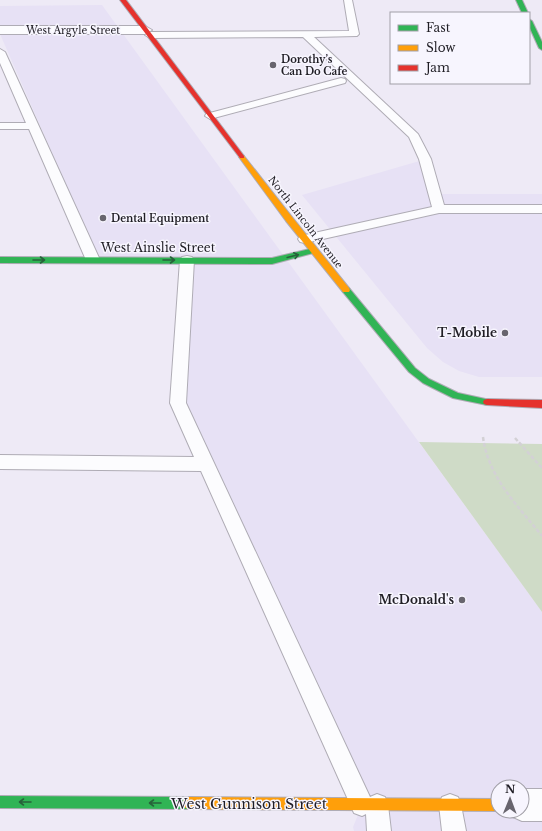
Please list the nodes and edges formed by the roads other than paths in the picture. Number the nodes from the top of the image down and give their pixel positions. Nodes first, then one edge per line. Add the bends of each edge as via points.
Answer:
1 (123, 0) edge
2 (348, 0) edge
3 (519, 0) edge
4 (525, 12) edge
5 (530, 23) edge
6 (0, 30) edge
7 (147, 32) junction
8 (305, 34) junction
9 (542, 48) edge
10 (0, 52) edge
11 (341, 81) dead end
12 (210, 116) junction
13 (0, 126) edge
14 (34, 126) junction
15 (542, 209) edge
16 (439, 210) junction
17 (305, 239) junction
18 (314, 250) junction
19 (0, 260) edge
20 (93, 260) junction
21 (187, 260) junction
22 (542, 404) edge
23 (0, 462) edge
24 (205, 464) junction
25 (0, 802) edge
26 (369, 805) junction
27 (450, 805) junction
28 (490, 805) edge
29 (530, 805) edge
30 (542, 805) edge
31 (379, 831) edge
32 (454, 831) edge

1 - 7 main road, North Lincoln Avenue
2 - 8 lane via 354,34
3 - 4 main road
5 - 9 main road
6 - 7 street, West Argyle Street
7 - 8 lane
7 - 12 main road, North Lincoln Avenue
8 - 16 lane via 414,136 426,158
10 - 14 lane
11 - 12 lane
12 - 17 main road, North Lincoln Avenue
13 - 14 lane
14 - 20 lane
15 - 16 lane
16 - 17 lane
17 - 18 main road, North Lincoln Avenue
21 -> 18 main road, West Ainslie Street via 272,261
18 - 22 main road, North Lincoln Avenue via 418,376 452,395 487,403
19 -> 20 main road, West Ainslie Street
20 -> 21 main road, West Ainslie Street
21 - 24 lane via 178,404
23 - 24 lane
24 - 26 lane
26 -> 25 main road, West Gunnison Street
26 - 27 main road, West Gunnison Street
26 - 31 lane
27 - 28 main road, West Gunnison Street
27 - 32 lane
29 - 30 street

